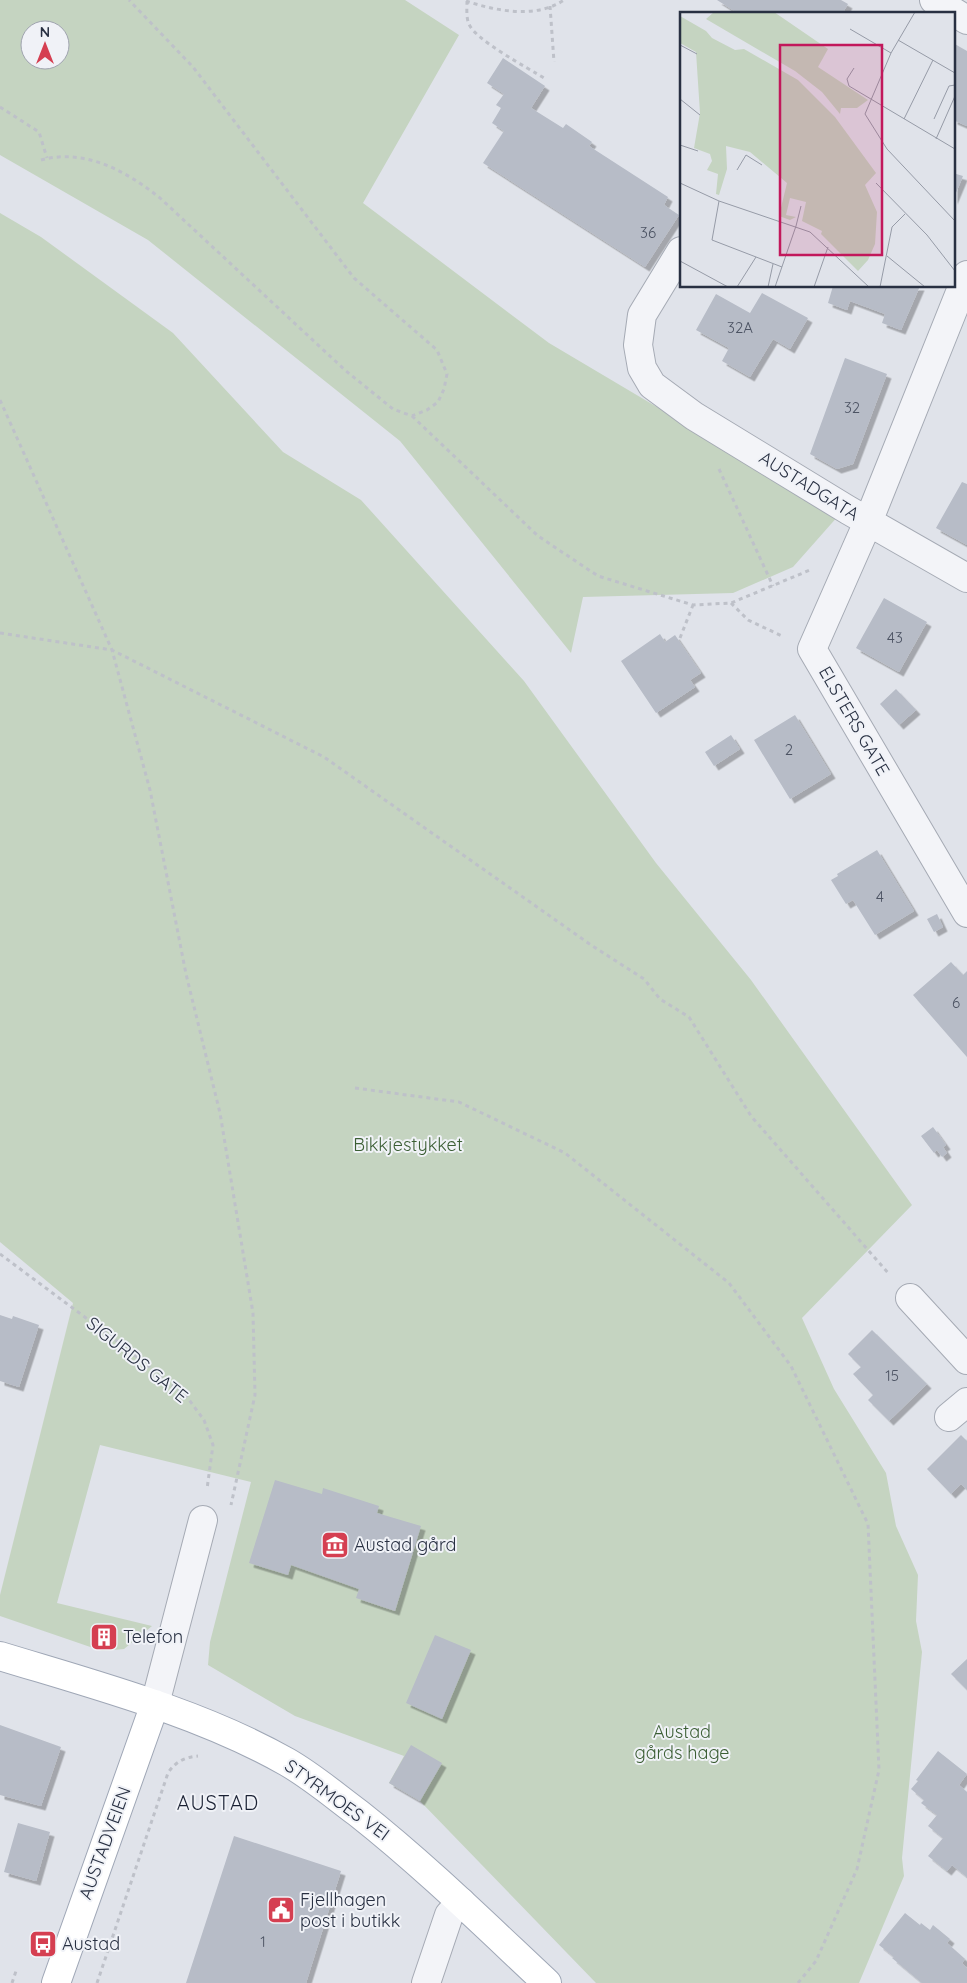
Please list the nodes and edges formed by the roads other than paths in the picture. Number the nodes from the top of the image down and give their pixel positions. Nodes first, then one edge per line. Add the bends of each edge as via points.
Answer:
1 (934, 0) edge
2 (954, 12) edge
3 (954, 12) edge
4 (967, 20) edge
5 (680, 252) edge
6 (967, 274) edge
7 (868, 522) junction
8 (967, 578) edge
9 (967, 913) edge
10 (910, 1298) road end
11 (967, 1360) edge
12 (203, 1520) road end
13 (0, 1656) edge
14 (155, 1704) junction
15 (461, 1902) junction
16 (56, 1983) edge
17 (426, 1983) edge
18 (547, 1983) edge

1 - 3 street
2 - 4 street
5 - 7 street, AUSTADGATA via 642,315 638,345 642,368 652,385 694,416
6 - 7 street, AUSTADGATA
7 - 8 street
7 - 9 street, ELSTERS GATE via 812,649
10 - 11 street
12 - 14 street
13 - 14 main road, STYRMOES VEI
14 - 15 main road, STYRMOES VEI via 287,1762 403,1848
14 - 16 main road, AUSTADVEIEN
15 - 17 street via 449,1915
15 - 18 main road, STYRMOES VEI

